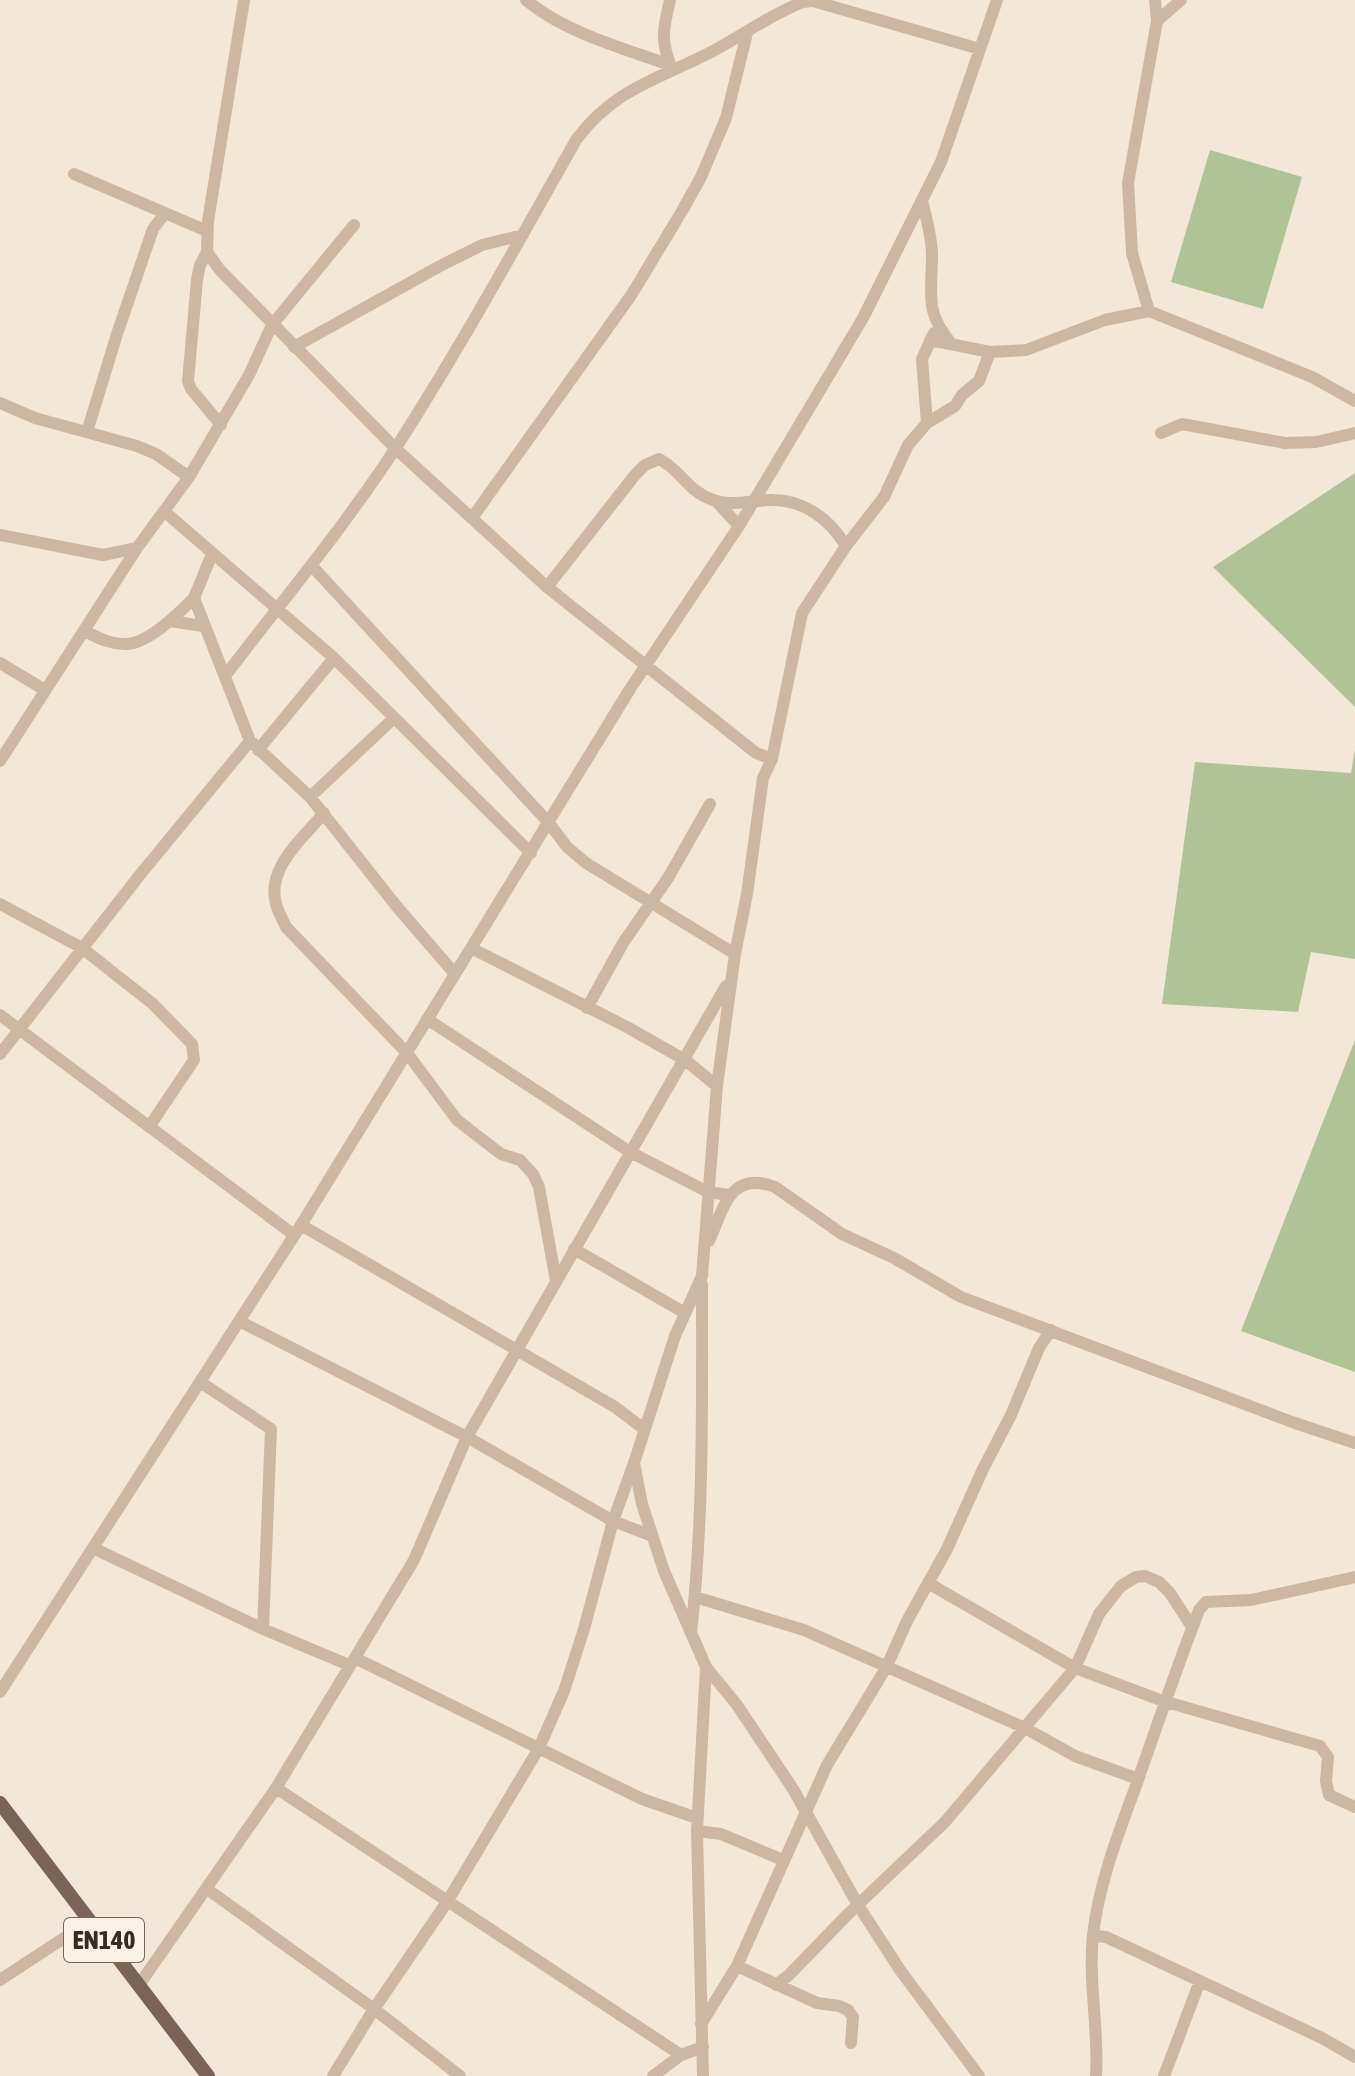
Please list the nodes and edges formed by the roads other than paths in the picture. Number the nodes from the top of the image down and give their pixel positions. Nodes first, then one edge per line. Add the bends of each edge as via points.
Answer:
1 (244, 0) edge
2 (526, 0) edge
3 (670, 0) edge
4 (997, 0) edge
5 (1155, 0) edge
6 (1181, 0) edge
7 (1157, 21) junction
8 (747, 33) junction
9 (980, 49) junction
10 (672, 69) junction
11 (74, 174) dead end
12 (922, 200) junction
13 (165, 213) junction
14 (354, 225) dead end
15 (207, 231) junction
16 (523, 235) junction
17 (207, 252) junction
18 (1149, 311) junction
19 (272, 325) junction
20 (937, 326) junction
21 (930, 340) junction
22 (951, 343) junction
23 (294, 347) junction
24 (990, 352) junction
25 (1355, 401) edge
26 (0, 403) edge
27 (927, 423) junction
28 (221, 425) junction
29 (87, 432) junction
30 (1161, 433) dead end
31 (1355, 433) edge
32 (395, 448) junction
33 (189, 477) junction
34 (717, 502) junction
35 (753, 503) junction
36 (165, 512) junction
37 (472, 518) junction
38 (739, 526) junction
39 (0, 535) edge
40 (846, 546) junction
41 (137, 548) junction
42 (212, 554) junction
43 (311, 565) junction
44 (547, 587) junction
45 (194, 598) junction
46 (277, 608) junction
47 (170, 621) junction
48 (203, 626) junction
49 (84, 631) junction
50 (334, 658) junction
51 (0, 663) edge
52 (645, 667) junction
53 (225, 676) junction
54 (45, 690) junction
55 (394, 718) junction
56 (254, 745) junction
57 (756, 753) junction
58 (772, 759) junction
59 (0, 761) edge
60 (763, 778) junction
61 (310, 797) junction
62 (710, 804) dead end
63 (324, 813) junction
64 (549, 823) junction
65 (531, 853) junction
66 (650, 903) junction
67 (0, 904) edge
68 (82, 948) junction
69 (471, 948) junction
70 (735, 954) junction
71 (455, 974) junction
72 (731, 977) junction
73 (587, 1008) junction
74 (0, 1015) edge
75 (427, 1019) junction
76 (20, 1027) junction
77 (407, 1053) junction
78 (0, 1054) edge
79 (685, 1060) junction
80 (717, 1086) junction
81 (149, 1127) junction
82 (630, 1152) junction
83 (708, 1192) junction
84 (729, 1195) junction
85 (298, 1230) junction
86 (706, 1247) junction
87 (574, 1249) junction
88 (702, 1276) junction
89 (556, 1281) junction
90 (685, 1313) junction
91 (239, 1321) junction
92 (1033, 1323) junction
93 (1051, 1330) junction
94 (1039, 1348) junction
95 (516, 1352) junction
96 (200, 1382) junction
97 (644, 1429) junction
98 (467, 1437) junction
99 (1355, 1443) edge
100 (634, 1463) junction
101 (613, 1521) junction
102 (652, 1536) junction
103 (93, 1548) junction
104 (1355, 1577) edge
105 (928, 1583) junction
106 (695, 1597) junction
107 (1192, 1627) junction
108 (263, 1629) junction
109 (691, 1636) junction
110 (352, 1662) junction
111 (706, 1667) junction
112 (886, 1668) junction
113 (1075, 1668) junction
114 (0, 1692) edge
115 (1163, 1701) junction
116 (1025, 1728) junction
117 (539, 1748) junction
118 (1138, 1779) junction
119 (276, 1788) junction
120 (0, 1803) edge
121 (1355, 1807) edge
122 (806, 1811) junction
123 (697, 1824) junction
124 (783, 1860) junction
125 (207, 1889) junction
126 (447, 1902) junction
127 (858, 1905) junction
128 (90, 1921) junction
129 (1100, 1936) junction
130 (737, 1966) junction
131 (789, 1975) junction
132 (0, 1980) edge
133 (1200, 1981) junction
134 (139, 1985) junction
135 (776, 1985) junction
136 (791, 1992) junction
137 (374, 2009) junction
138 (701, 2024) junction
139 (851, 2043) dead end
140 (703, 2047) junction
141 (681, 2055) junction
142 (1355, 2057) edge
143 (208, 2076) edge
144 (333, 2076) edge
145 (460, 2076) edge
146 (653, 2076) edge
147 (703, 2076) edge
148 (979, 2076) edge
149 (1096, 2076) edge
150 (1164, 2076) edge

1 - 15 street
2 - 10 street via 542,13
3 - 10 street via 663,43
4 - 9 street
5 - 7 street
6 - 7 street
7 - 18 street via 1128,183 1132,253
8 - 9 street via 788,8 813,1
8 - 10 street
8 - 37 street via 726,118 689,200 632,294
9 - 12 street via 941,162
10 - 16 street via 629,90 591,119
11 - 13 street
12 - 20 street
12 - 35 street via 863,318
13 - 15 street
13 - 29 street via 153,229
14 - 19 street
15 - 17 street
16 - 23 street via 482,245
16 - 32 street
17 - 19 street
17 - 28 street via 197,280 187,372 191,389
18 - 24 street via 1105,320 1026,350
18 - 25 street via 1312,377
19 - 23 street
19 - 28 street
20 - 21 street
20 - 22 street
21 - 22 street
21 - 27 street via 922,359
22 - 24 street
23 - 32 street
24 - 27 street via 979,381 955,406
26 - 29 street
27 - 40 street via 908,445 884,497
28 - 33 street
29 - 33 street via 156,454
30 - 31 street via 1182,424 1285,443
32 - 37 street
32 - 43 street
33 - 36 street
34 - 35 street
34 - 38 street
34 - 44 street via 696,493 670,464 652,460
35 - 38 street
35 - 40 street via 774,500 806,507 830,523
36 - 41 street
36 - 42 street
37 - 44 street
38 - 52 street
39 - 41 street via 103,555
40 - 58 street via 802,613
41 - 49 street
42 - 45 street
42 - 46 street
43 - 46 street
43 - 64 street
44 - 52 street
45 - 47 street
45 - 48 street
46 - 50 street
46 - 53 street
47 - 48 street
47 - 49 street via 128,644
48 - 53 street
49 - 54 street
50 - 55 street
50 - 56 street
51 - 54 street
52 - 57 street
52 - 64 street
53 - 56 street
54 - 59 street
55 - 61 street
55 - 65 street
56 - 61 street
56 - 68 street
57 - 58 street
57 - 60 street
58 - 60 street
60 - 70 street
61 - 63 street
62 - 66 street
63 - 71 street
63 - 77 street via 282,863 274,883 276,904 286,927
64 - 65 street
64 - 66 street via 586,863
65 - 69 street
66 - 70 street
66 - 73 street
67 - 68 street
68 - 76 street
68 - 81 street via 153,1004 194,1049 194,1060
69 - 71 street
69 - 73 street
70 - 72 street
71 - 75 street
72 - 79 street
72 - 80 street
73 - 79 street
74 - 76 street
75 - 77 street
75 - 82 street
76 - 78 street
76 - 81 street
77 - 85 street
77 - 89 street via 457,1120 533,1174
79 - 80 street
79 - 82 street
80 - 83 street
81 - 85 street
82 - 83 street
82 - 87 street
83 - 84 street
83 - 86 street
84 - 86 street
84 - 92 street via 752,1182 775,1187 856,1242 961,1297
85 - 91 street
85 - 95 street
86 - 88 street
87 - 89 street
87 - 90 street
88 - 90 street
88 - 106 street
89 - 95 street
90 - 97 street
91 - 96 street
91 - 98 street
92 - 93 street
92 - 94 street
93 - 94 street
93 - 99 street
94 - 105 street
95 - 97 street
95 - 98 street
96 - 103 street
96 - 108 street via 271,1429
97 - 100 street
98 - 101 street
98 - 110 street via 414,1560
100 - 101 street
100 - 102 street
101 - 102 street
101 - 117 street via 564,1691
102 - 109 street
103 - 108 street
103 - 114 street
104 - 107 street via 1251,1600 1206,1602
105 - 112 street
105 - 113 street
106 - 109 street
106 - 112 street via 804,1630
107 - 113 street via 1159,1582 1136,1577 1121,1586 1099,1614
107 - 115 street
108 - 110 street
109 - 111 street
110 - 117 street
110 - 119 street
111 - 122 street
111 - 123 street
112 - 116 street
112 - 122 street via 827,1765
113 - 115 street
113 - 116 street
115 - 118 street
115 - 121 street via 1320,1746 1328,1757 1329,1795
116 - 118 street via 1075,1756
116 - 127 street via 945,1822
117 - 123 street
117 - 126 street
118 - 129 street via 1110,1856 1097,1915
119 - 125 street
119 - 126 street
120 - 128 main road, EN140
122 - 124 street
122 - 127 street
123 - 124 street
123 - 138 street
124 - 130 street
125 - 134 street
125 - 137 street
126 - 137 street
126 - 141 street
127 - 131 street
127 - 148 street
128 - 132 street
128 - 134 main road, EN140
129 - 133 street
129 - 149 street
130 - 135 street
130 - 138 street
131 - 135 street
131 - 136 street
133 - 142 street
133 - 150 street
134 - 143 main road, EN140
135 - 136 street
136 - 139 street via 848,2010 853,2017
137 - 144 street
137 - 145 street
138 - 140 street
140 - 141 street
140 - 147 street
141 - 146 street

